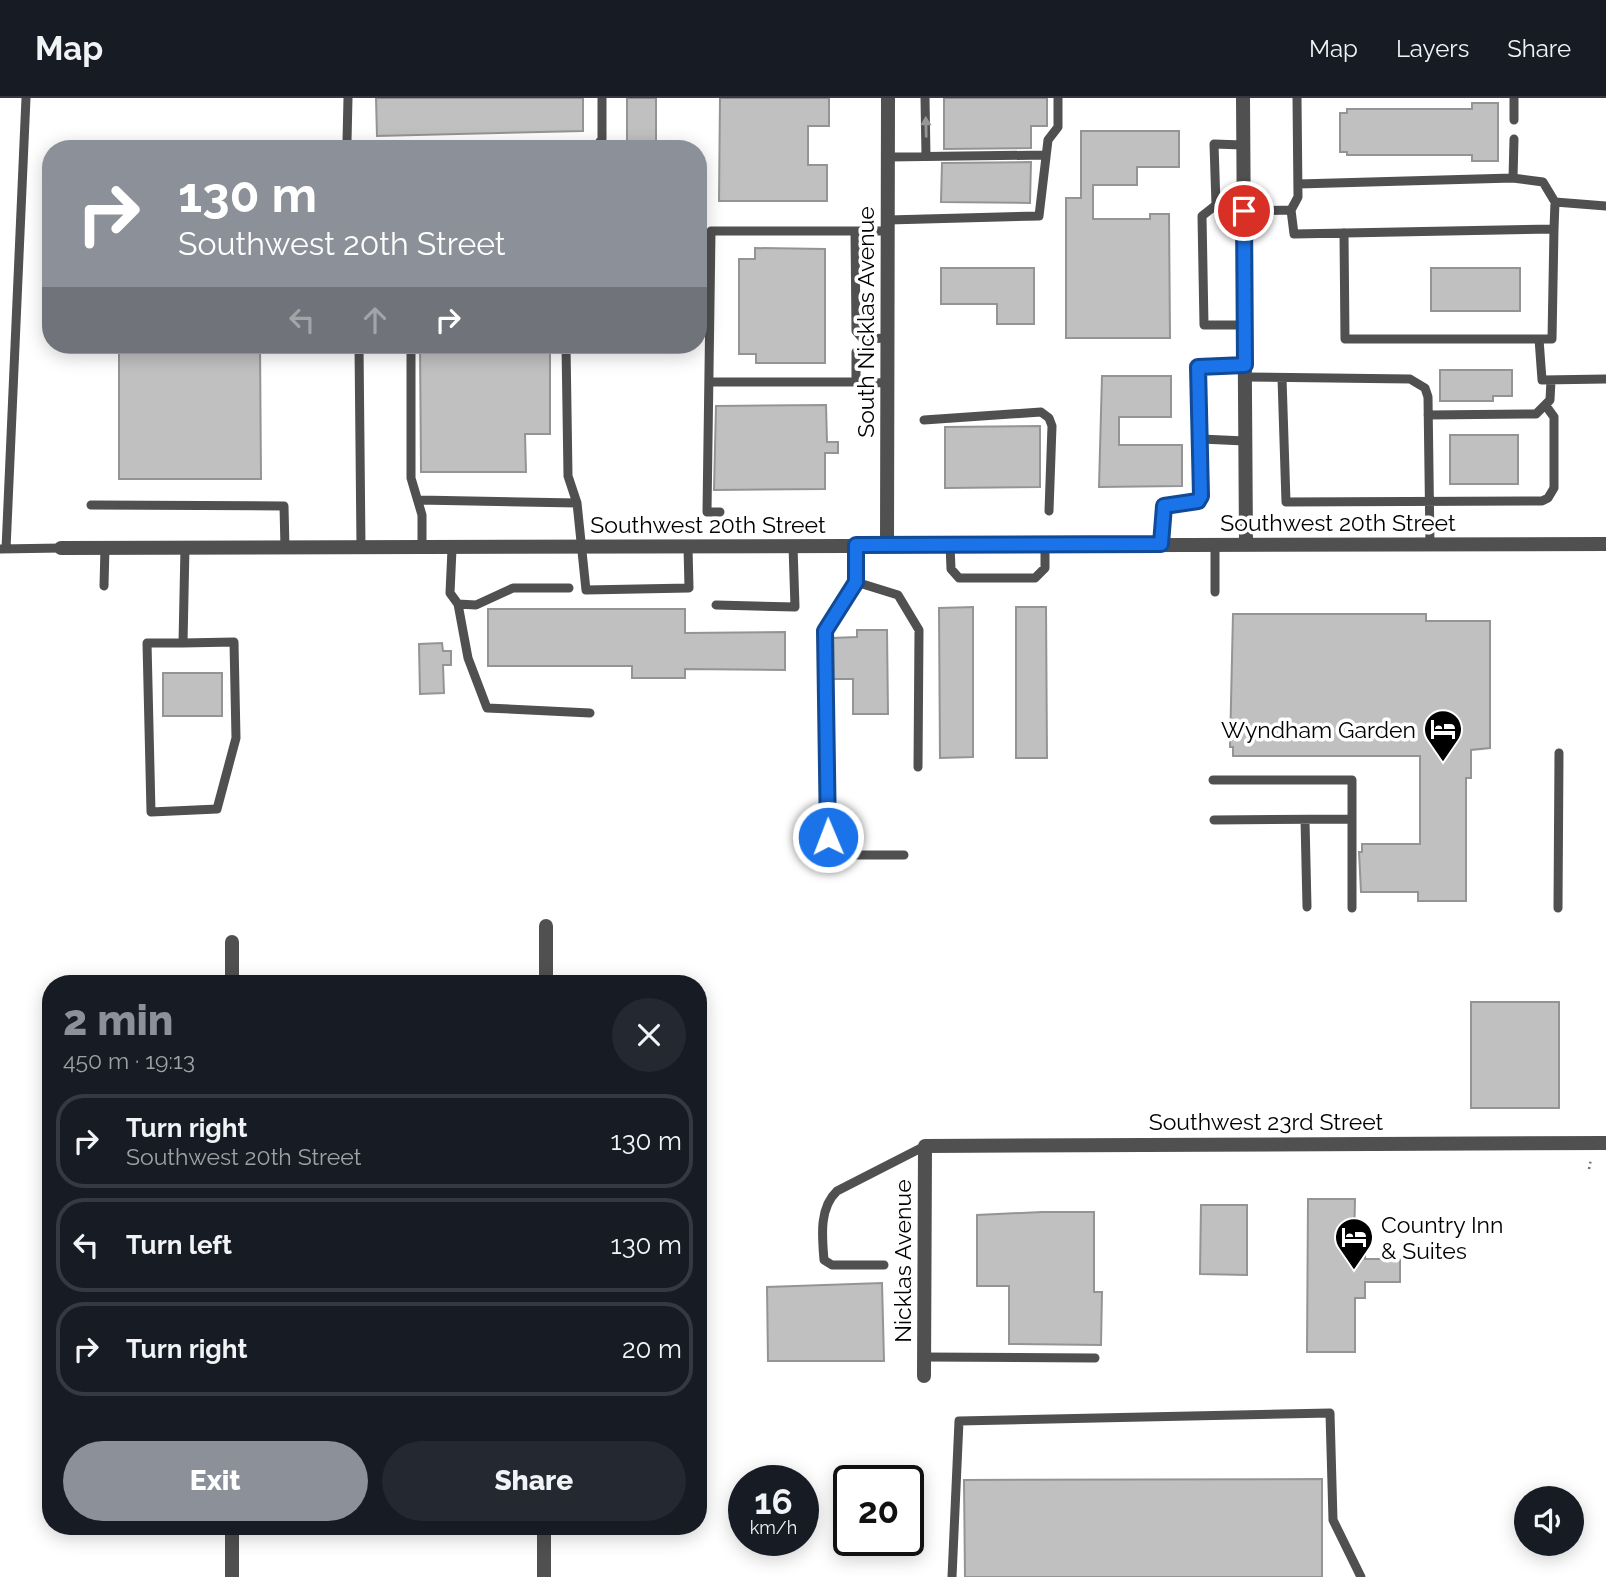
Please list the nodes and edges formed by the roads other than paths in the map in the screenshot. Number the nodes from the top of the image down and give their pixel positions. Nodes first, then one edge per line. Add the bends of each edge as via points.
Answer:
1 (26, 98) edge
2 (348, 98) edge
3 (602, 98) edge
4 (888, 98) edge
5 (925, 98) edge
6 (1058, 98) edge
7 (1243, 98) edge
8 (1297, 98) edge
9 (1514, 98) edge
10 (1514, 120) dead end
11 (1514, 139) dead end
12 (347, 140) edge
13 (601, 140) edge
14 (1243, 145) junction
15 (1046, 155) junction
16 (926, 156) junction
17 (888, 157) junction
18 (1513, 178) junction
19 (1298, 184) junction
20 (1555, 202) junction
21 (1216, 205) junction
22 (1606, 206) edge
23 (1244, 208) junction
24 (1291, 210) junction
25 (887, 226) junction
26 (1554, 229) junction
27 (855, 231) junction
28 (1344, 233) junction
29 (1245, 325) junction
30 (887, 338) junction
31 (1539, 339) junction
32 (856, 352) dead end
33 (359, 354) edge
34 (411, 354) edge
35 (566, 354) edge
36 (1245, 371) junction
37 (1282, 378) junction
38 (1551, 380) junction
39 (1606, 380) edge
40 (709, 382) junction
41 (856, 382) junction
42 (887, 383) junction
43 (1546, 406) junction
44 (1428, 415) junction
45 (924, 420) dead end
46 (1201, 439) junction
47 (1245, 440) junction
48 (419, 500) junction
49 (1429, 501) junction
50 (578, 503) junction
51 (91, 505) dead end
52 (1049, 511) dead end
53 (720, 512) dead end
54 (1215, 543) junction
55 (1246, 543) junction
56 (1045, 544) junction
57 (1161, 544) junction
58 (1606, 544) edge
59 (856, 545) junction
60 (887, 545) junction
61 (950, 545) junction
62 (793, 546) junction
63 (1430, 546) junction
64 (105, 547) junction
65 (185, 547) junction
66 (583, 547) junction
67 (688, 547) junction
68 (61, 548) joint
69 (285, 548) junction
70 (361, 548) junction
71 (422, 548) junction
72 (3, 549) edge
73 (452, 549) junction
74 (856, 582) junction
75 (104, 586) dead end
76 (569, 588) dead end
77 (1215, 592) dead end
78 (458, 604) junction
79 (716, 605) dead end
80 (183, 643) junction
81 (590, 713) dead end
82 (1559, 753) dead end
83 (918, 767) dead end
84 (1213, 780) dead end
85 (1352, 819) junction
86 (1214, 820) dead end
87 (1305, 820) junction
88 (904, 855) dead end
89 (1307, 907) dead end
90 (1352, 908) dead end
91 (1558, 908) dead end
92 (546, 926) dead end
93 (232, 942) dead end
94 (232, 975) edge
95 (546, 975) edge
96 (1606, 1143) edge
97 (925, 1146) junction
98 (884, 1265) dead end
99 (924, 1357) junction
100 (1094, 1358) dead end
101 (924, 1376) dead end
102 (232, 1535) edge
103 (544, 1535) edge
104 (232, 1577) edge
105 (544, 1577) edge
106 (952, 1577) edge
107 (1360, 1577) edge

1 - 72 lane
2 - 12 lane
3 - 13 lane
4 - 17 street, South Nicklas Avenue
16 -> 5 lane
6 - 15 lane via 1058,127 1048,140
7 - 14 street
8 - 19 lane
9 - 10 lane
11 - 18 lane
14 - 21 lane via 1214,145
14 - 23 street
15 - 16 lane
15 - 25 lane via 1039,216
16 - 17 lane
17 - 25 street, South Nicklas Avenue
18 - 19 lane
18 - 20 lane via 1543,183
19 - 24 lane
20 - 22 lane
20 - 26 lane
21 - 23 lane
21 - 29 lane via 1202,216 1204,325
23 - 24 lane
23 - 29 street
24 - 28 lane via 1294,234
25 - 27 lane
25 - 30 street, South Nicklas Avenue
26 - 28 lane
26 - 31 lane via 1552,339
27 - 30 lane via 856,331 863,339
27 - 40 lane via 711,231
28 - 31 lane via 1345,339
29 - 36 street
30 - 42 street, South Nicklas Avenue
31 - 38 lane via 1542,380
32 - 41 lane
33 - 70 lane
34 - 48 lane via 411,478
35 - 50 lane via 568,477
36 - 37 lane
36 - 46 lane via 1198,367
36 - 47 street
37 - 44 lane via 1410,379 1425,388
37 - 49 lane via 1286,502
38 - 39 lane
38 - 43 lane
40 - 41 lane
40 - 53 lane via 707,512
41 - 42 lane
42 - 60 street, South Nicklas Avenue
43 - 44 lane via 1536,414 1522,416
43 - 49 lane via 1555,424 1554,488 1548,498
44 - 49 lane
45 - 52 lane via 1041,412 1052,426
46 - 47 lane
46 - 57 lane via 1201,496 1198,501 1164,506
47 - 55 street
48 - 50 lane
48 - 71 lane
49 - 63 lane
50 - 66 lane
51 - 69 lane via 284,506
54 - 55 street, Southwest 20th Street
54 - 57 street, Southwest 20th Street
54 - 77 lane
55 - 63 street, Southwest 20th Street
56 - 57 street, Southwest 20th Street
56 - 61 street, Southwest 20th Street
56 - 61 lane via 1045,568 1035,578 959,578 951,569
58 - 63 street, Southwest 20th Street
59 - 60 street, Southwest 20th Street
59 - 62 street, Southwest 20th Street
59 - 74 lane
60 - 61 street, Southwest 20th Street
62 - 67 street, Southwest 20th Street
62 - 79 lane via 795,607
64 - 65 street, Southwest 20th Street
64 - 68 street, Southwest 20th Street
64 - 75 lane
65 - 69 street, Southwest 20th Street
65 - 80 lane
66 - 67 street, Southwest 20th Street
66 - 67 lane via 586,590 690,588
66 - 73 street, Southwest 20th Street
68 - 72 lane
69 - 70 street, Southwest 20th Street
70 - 71 street, Southwest 20th Street
71 - 73 street, Southwest 20th Street
73 - 78 lane via 450,593
74 - 83 lane via 898,595 919,630
74 - 88 lane via 825,631 828,837 842,855
76 - 78 lane via 513,588 476,605
78 - 81 lane via 468,658 487,708
80 - 80 lane via 147,643 151,812 217,809 236,738 234,642
82 - 91 lane
84 - 85 lane via 1352,780
85 - 87 lane
85 - 90 lane
86 - 87 lane
87 - 89 lane
92 - 95 street
93 - 94 street
96 - 97 street, Southwest 23rd Street
97 - 98 lane via 837,1191 824,1212 824,1260 832,1265
97 - 99 street, Nicklas Avenue
99 - 100 lane
99 - 101 street, Nicklas Avenue
102 - 104 street
103 - 105 street
106 - 107 lane via 959,1421 1330,1413 1333,1520

